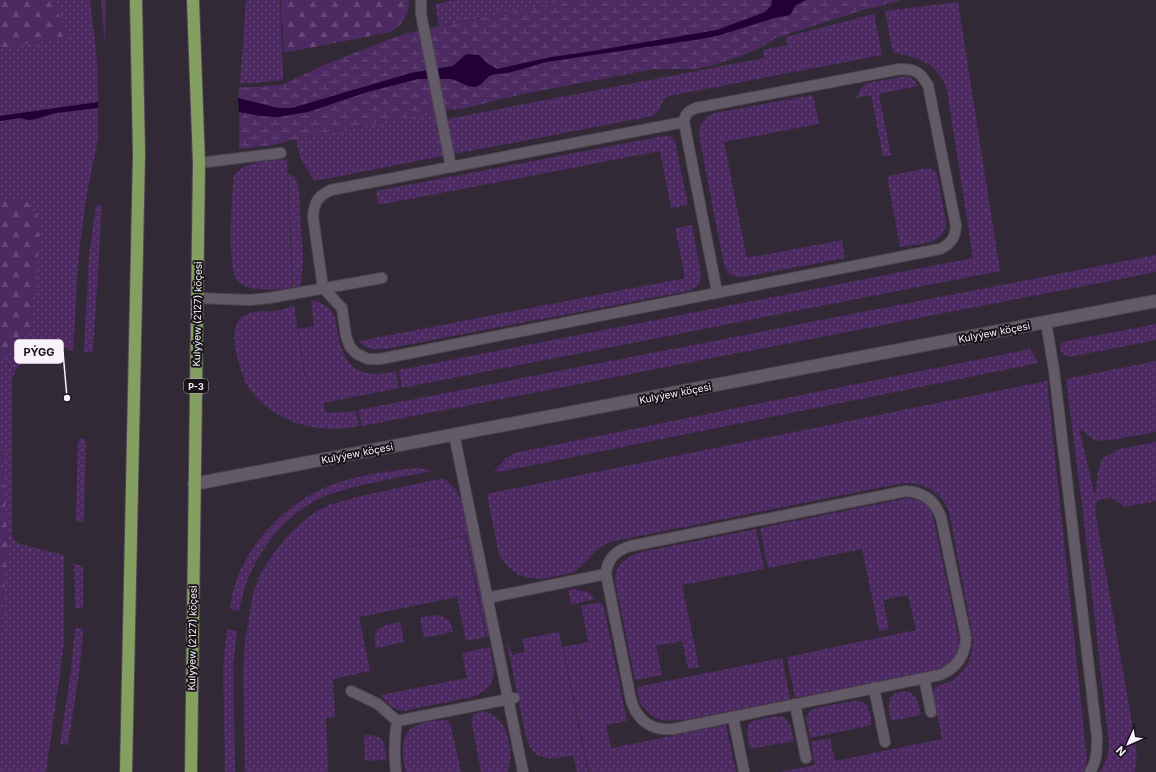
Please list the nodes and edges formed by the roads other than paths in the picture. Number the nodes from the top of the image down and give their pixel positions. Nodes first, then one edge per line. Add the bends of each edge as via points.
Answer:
1 (136, 0) edge
2 (193, 0) edge
3 (421, 0) edge
4 (684, 122) junction
5 (281, 154) dead end
6 (199, 163) junction
7 (451, 167) junction
8 (382, 278) dead end
9 (324, 288) junction
10 (717, 292) junction
11 (197, 298) junction
12 (1156, 301) edge
13 (1046, 322) junction
14 (454, 434) junction
15 (194, 484) junction
16 (606, 574) junction
17 (487, 598) junction
18 (924, 678) junction
19 (874, 688) junction
20 (351, 691) dead end
21 (511, 698) junction
22 (795, 704) junction
23 (931, 712) dead end
24 (733, 717) junction
25 (397, 721) junction
26 (885, 742) dead end
27 (806, 758) dead end
28 (744, 771) dead end
29 (126, 772) edge
30 (191, 772) edge
31 (396, 772) edge
32 (523, 772) edge
33 (1090, 772) edge

1 - 29 highway via 139,154
2 - 6 highway, Kulyýew (2127) köçesi / P-3
3 - 7 lane via 421,14
4 - 7 lane
4 - 10 lane
4 - 10 lane via 688,112 696,108 909,69 917,72 928,85 939,137 956,226 956,235 947,246
5 - 6 lane
6 - 11 highway, Kulyýew (2127) köçesi / P-3
7 - 9 lane via 324,193 314,207 313,217
8 - 9 lane
9 - 10 lane via 342,308 350,347 368,359 380,359
9 - 11 lane via 250,300
11 - 15 highway, Kulyýew (2127) köçesi / P-3
12 - 13 street, Kulyýew köçesi
13 - 14 street, Kulyýew köçesi
13 - 33 lane via 1054,370 1096,737 1097,751
14 - 15 street, Kulyýew köçesi
14 - 17 lane
15 - 30 highway, Kulyýew (2127) köçesi / P-3
16 - 17 lane
16 - 18 lane via 610,559 617,552 631,546 906,491 916,492 932,502 941,517 966,638 962,657 955,666 940,675
16 - 24 lane via 631,700 641,719 652,727 665,730
17 - 21 lane
18 - 19 lane
18 - 23 lane
19 - 22 lane
19 - 26 lane
20 - 25 lane via 378,704
21 - 25 lane
21 - 32 lane
22 - 24 lane
22 - 27 lane
24 - 28 lane
25 - 31 lane via 394,737

